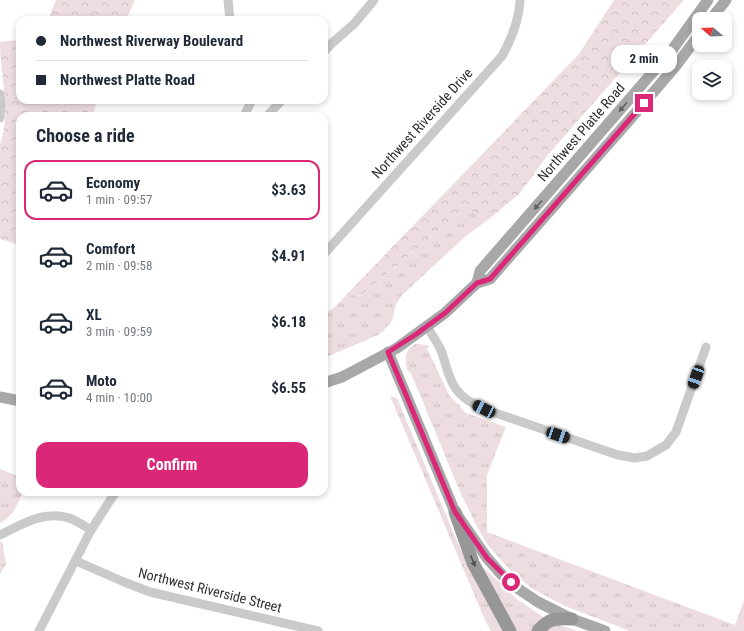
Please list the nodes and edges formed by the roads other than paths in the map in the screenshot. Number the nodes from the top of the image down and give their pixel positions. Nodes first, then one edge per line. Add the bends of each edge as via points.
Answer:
1 (228, 0) edge
2 (374, 0) edge
3 (520, 0) edge
4 (708, 0) edge
5 (726, 0) edge
6 (717, 12) edge
7 (230, 16) edge
8 (692, 44) edge
9 (328, 46) edge
10 (0, 94) edge
11 (278, 104) edge
12 (271, 112) edge
13 (0, 118) edge
14 (328, 250) edge
15 (477, 283) junction
16 (427, 327) junction
17 (706, 346) dead end
18 (388, 352) junction
19 (328, 382) edge
20 (0, 397) edge
21 (16, 400) edge
22 (113, 496) edge
23 (455, 512) junction
24 (91, 530) junction
25 (0, 535) edge
26 (76, 561) junction
27 (572, 619) junction
28 (314, 630) edge
29 (39, 631) edge
30 (510, 631) edge
31 (538, 631) edge
32 (605, 631) edge

1 - 7 street
2 - 9 street via 354,24
3 - 14 street, Northwest Riverside Drive via 516,26 502,56
4 -> 15 main road, Northwest Platte Road via 672,50 480,271
5 - 6 main road
8 - 15 main road, Northwest Platte Road via 672,71 513,254 490,279
10 - 13 street
11 - 12 street
15 - 16 main road, Northwest Platte Road
16 - 17 street via 440,349 456,388 474,404 610,453 635,458 657,451 673,436
16 - 18 main road, Northwest Platte Road
18 - 19 main road, Northwest Platte Road via 342,377
18 - 23 main road
20 - 21 main road
22 - 24 street
23 - 27 main road via 502,575 538,602
23 -> 30 highway via 473,563
24 - 25 street via 60,516 43,516
24 - 26 street
26 - 28 street, Northwest Riverside Street via 150,592
26 - 29 street
27 - 31 highway via 552,619
27 - 32 main road

